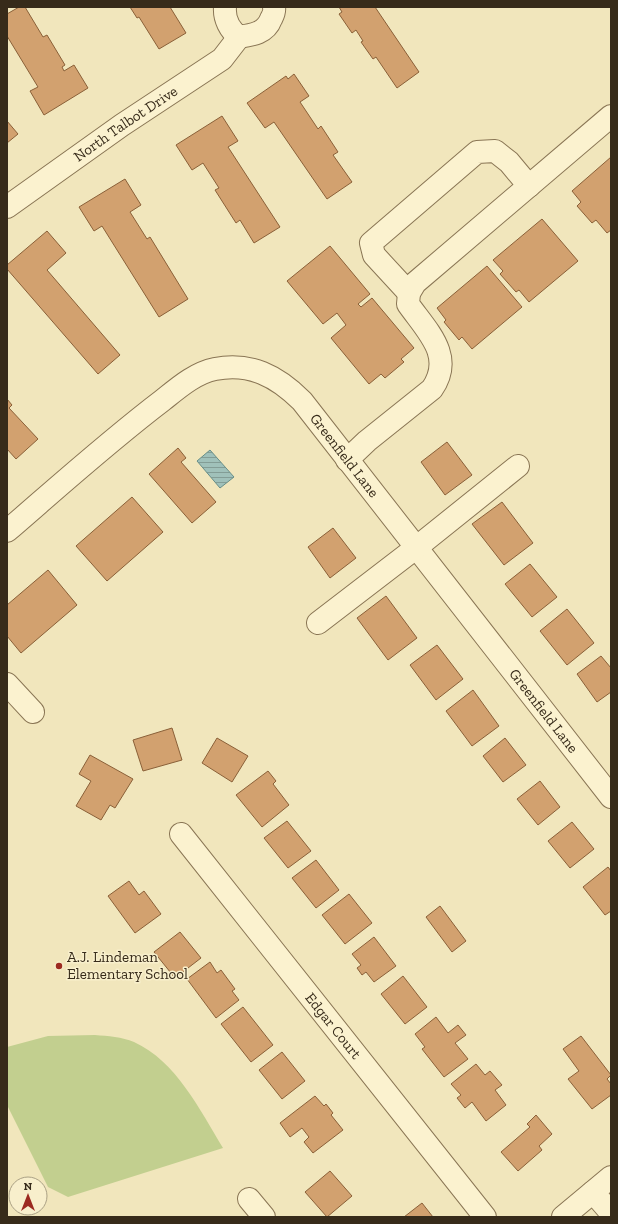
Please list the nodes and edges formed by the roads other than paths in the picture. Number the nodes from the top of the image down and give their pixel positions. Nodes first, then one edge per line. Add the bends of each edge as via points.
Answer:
1 (225, 7) edge
2 (274, 7) edge
3 (239, 37) junction
4 (611, 116) edge
5 (529, 186) junction
6 (7, 208) edge
7 (409, 293) junction
8 (347, 460) junction
9 (518, 466) dead end
10 (7, 532) edge
11 (417, 547) junction
12 (318, 623) dead end
13 (7, 684) edge
14 (33, 712) dead end
15 (611, 797) edge
16 (181, 834) dead end
17 (611, 1177) edge
18 (593, 1192) junction
19 (249, 1199) dead end
20 (611, 1214) edge
21 (264, 1217) edge
22 (485, 1217) edge
23 (563, 1217) edge

1 - 3 street via 229,26
2 - 3 street via 270,24 262,32
3 - 6 street, North Talbot Drive via 222,59 122,125
4 - 5 street
5 - 7 street via 415,283
5 - 7 street via 509,162 494,151 478,152 372,244 374,255
7 - 8 street via 408,304 440,354 440,378 432,389
8 - 10 street, Greenfield Lane via 302,401 287,386 257,370 213,369 192,377 140,418
8 - 11 street, Greenfield Lane
9 - 11 street
11 - 12 street
11 - 15 street, Greenfield Lane
13 - 14 street
16 - 22 street, Edgar Court
17 - 18 street
18 - 20 street
18 - 23 street
19 - 21 street

